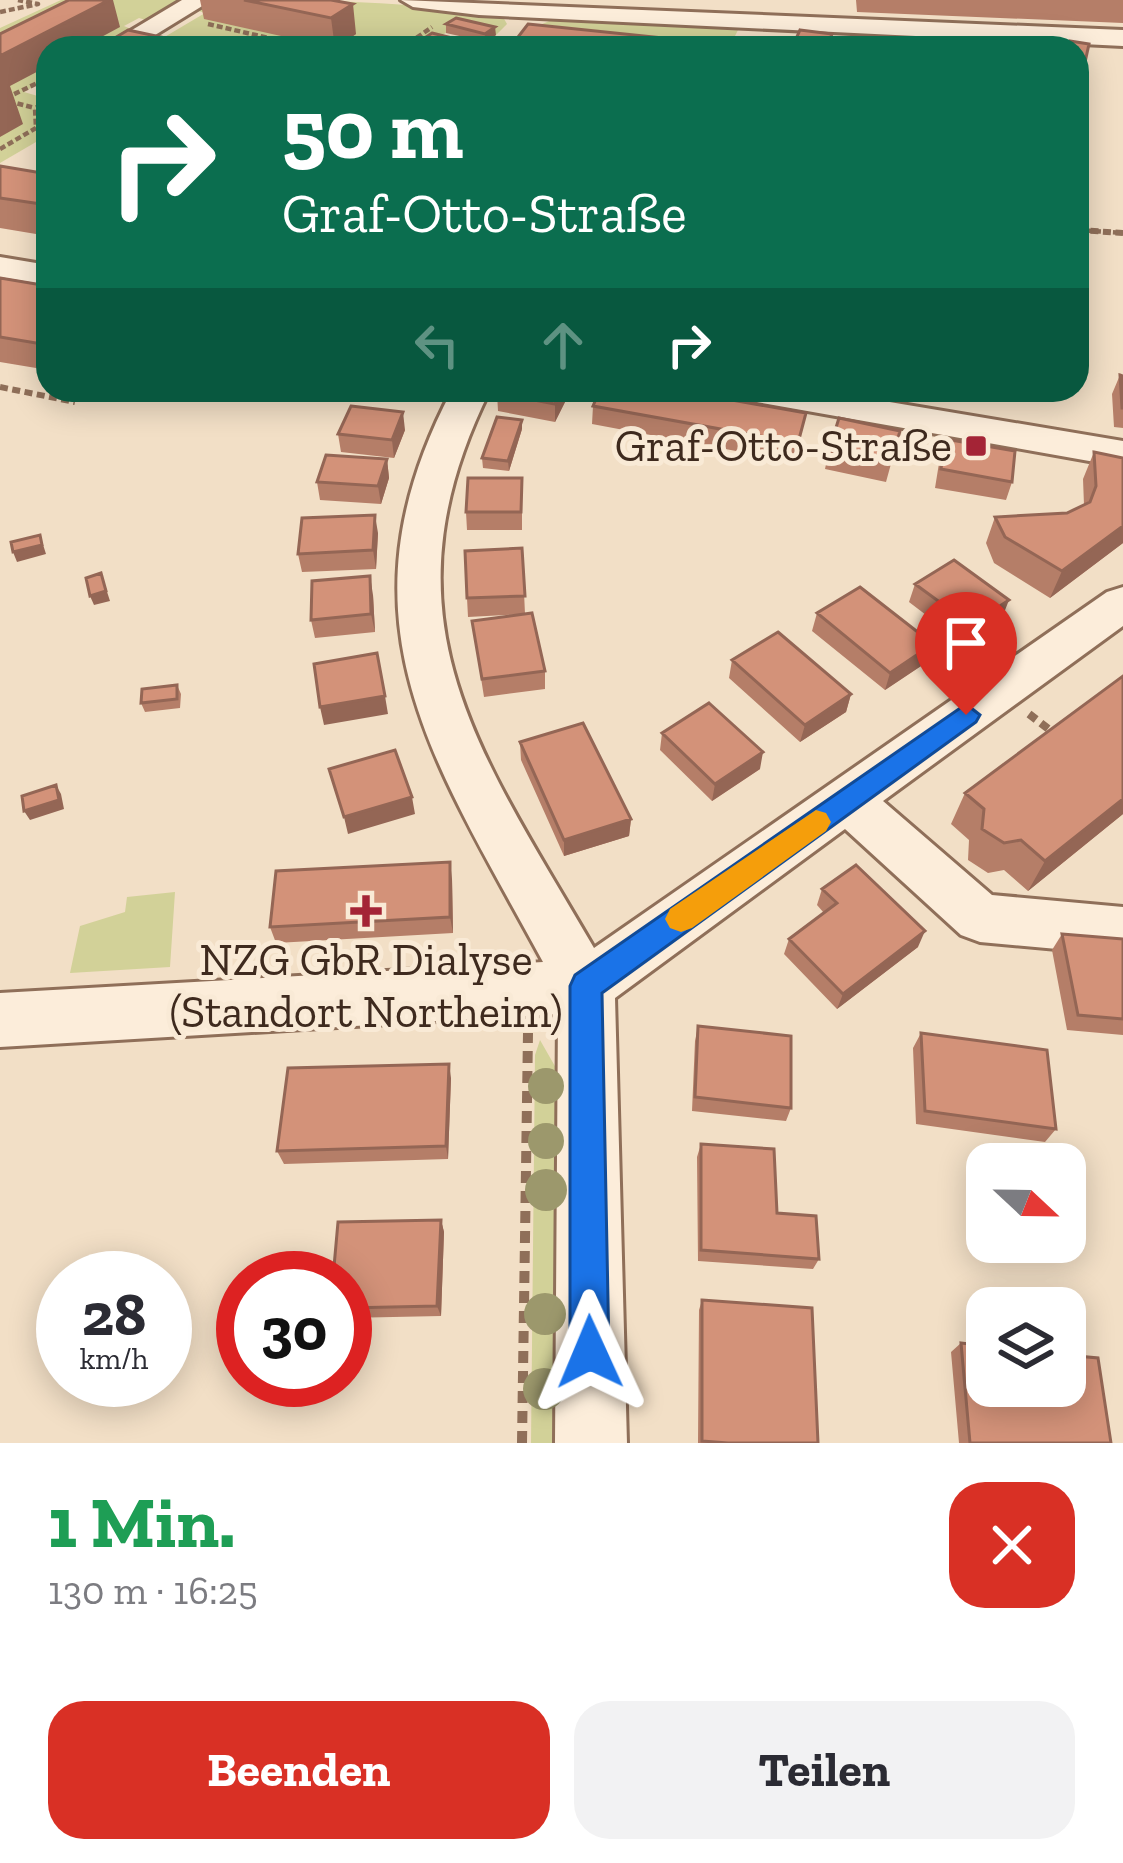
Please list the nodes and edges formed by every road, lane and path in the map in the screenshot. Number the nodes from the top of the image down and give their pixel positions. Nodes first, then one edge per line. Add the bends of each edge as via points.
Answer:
1 (17, 0) edge
2 (200, 0) edge
3 (413, 0) edge
4 (767, 10) edge
5 (541, 11) junction
6 (0, 12) edge
7 (172, 15) junction
8 (508, 34) dead end
9 (136, 36) edge
10 (269, 36) edge
11 (852, 36) edge
12 (1089, 38) edge
13 (1123, 38) edge
14 (25, 78) edge
15 (36, 81) joint
16 (1, 99) edge
17 (34, 108) joint
18 (0, 138) edge
19 (12, 142) junction
20 (0, 149) edge
21 (1089, 231) edge
22 (1123, 233) edge
23 (0, 267) edge
24 (36, 273) edge
25 (0, 387) edge
26 (36, 394) edge
27 (465, 402) edge
28 (821, 402) edge
29 (1123, 454) edge
30 (1123, 603) edge
31 (847, 800) junction
32 (1123, 931) edge
33 (557, 988) junction
34 (0, 1020) edge
35 (522, 1443) edge
36 (591, 1443) edge

1 - 6 path
1 - 6 path via 38,4
2 - 7 street
3 - 5 street
4 - 5 street
4 - 11 street
5 - 8 street
7 - 9 street
7 - 10 path
12 - 13 street
14 - 15 path
15 - 16 path
16 - 17 path
17 - 19 path via 36,128
18 - 19 path
19 - 20 path
21 - 22 path
23 - 24 street
25 - 26 path
27 - 33 street via 423,512 421,629 461,764
28 - 29 street
30 - 31 street
31 - 32 street via 980,918
31 - 33 street
33 - 34 street
33 - 35 path
33 - 36 street

